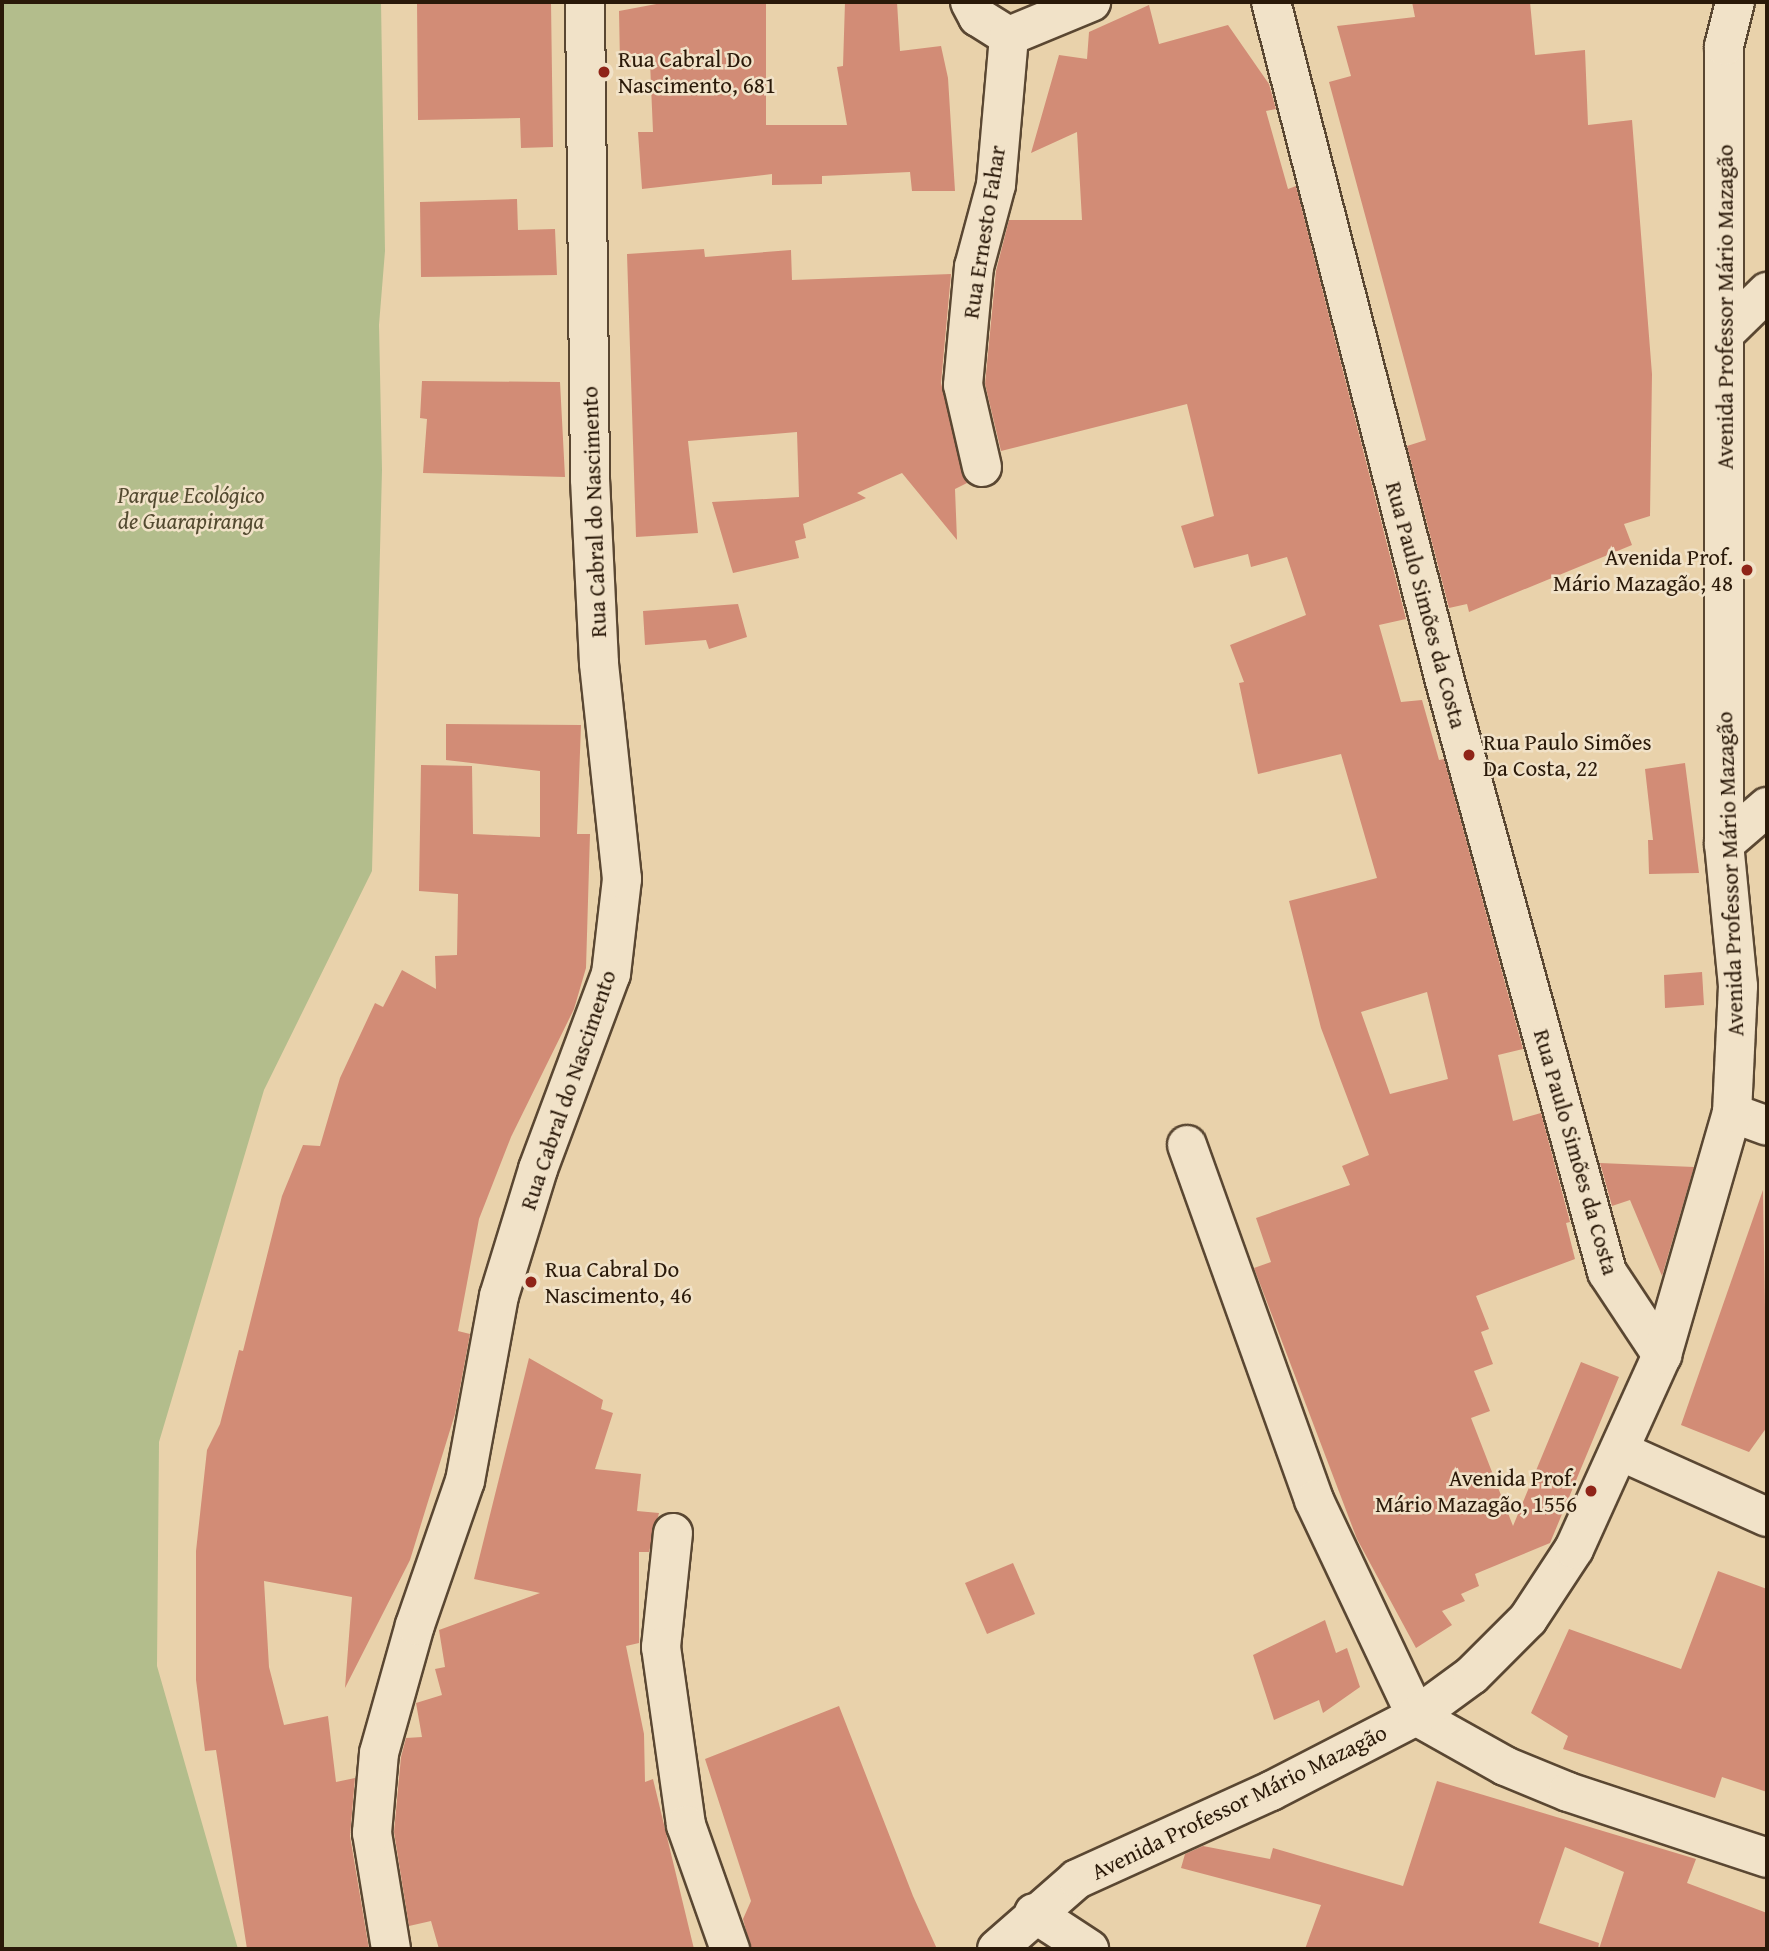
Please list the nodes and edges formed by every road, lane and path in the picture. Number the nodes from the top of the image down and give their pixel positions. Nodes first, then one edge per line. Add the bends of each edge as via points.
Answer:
1 (585, 2) edge
2 (970, 2) edge
3 (1091, 2) edge
4 (1271, 2) edge
5 (1735, 2) edge
6 (1009, 36) junction
7 (1767, 292) edge
8 (1725, 333) junction
9 (982, 467) dead end
10 (1767, 807) edge
11 (1724, 844) junction
12 (1732, 1113) junction
13 (1767, 1126) edge
14 (1187, 1145) dead end
15 (1662, 1355) junction
16 (1620, 1451) junction
17 (1767, 1517) edge
18 (673, 1533) dead end
19 (1416, 1716) junction
20 (1767, 1858) edge
21 (1034, 1913) junction
22 (391, 1949) edge
23 (730, 1949) edge
24 (997, 1949) edge
25 (1089, 1949) edge

1 - 22 street, Rua Cabral do Nascimento via 590,479 599,663 622,879 611,974 538,1169 499,1296 465,1480 415,1625 379,1753 372,1833
2 - 6 street via 978,17
3 - 6 street
4 - 15 street, Rua Paulo Simões da Costa via 1446,685 1607,1272
5 - 8 street, Avenida Professor Mário Mazagão via 1724,47
6 - 9 street, Rua Ernesto Fahar via 996,185 974,267 963,386
7 - 8 street
8 - 11 street, Avenida Professor Mário Mazagão
10 - 11 street
11 - 12 street, Avenida Professor Mário Mazagão via 1738,986
12 - 13 street
12 - 15 street, Avenida Professor Mário Mazagão
14 - 19 street via 1314,1500
15 - 16 street, Avenida Professor Mário Mazagão
16 - 17 street
16 - 19 street, Avenida Professor Mário Mazagão via 1574,1549 1528,1619 1472,1675
18 - 23 street via 661,1647 686,1825
19 - 20 street via 1505,1766 1568,1792
19 - 21 street, Avenida Professor Mário Mazagão via 1271,1791 1077,1879
21 - 24 street, Avenida Professor Mário Mazagão
21 - 25 street

